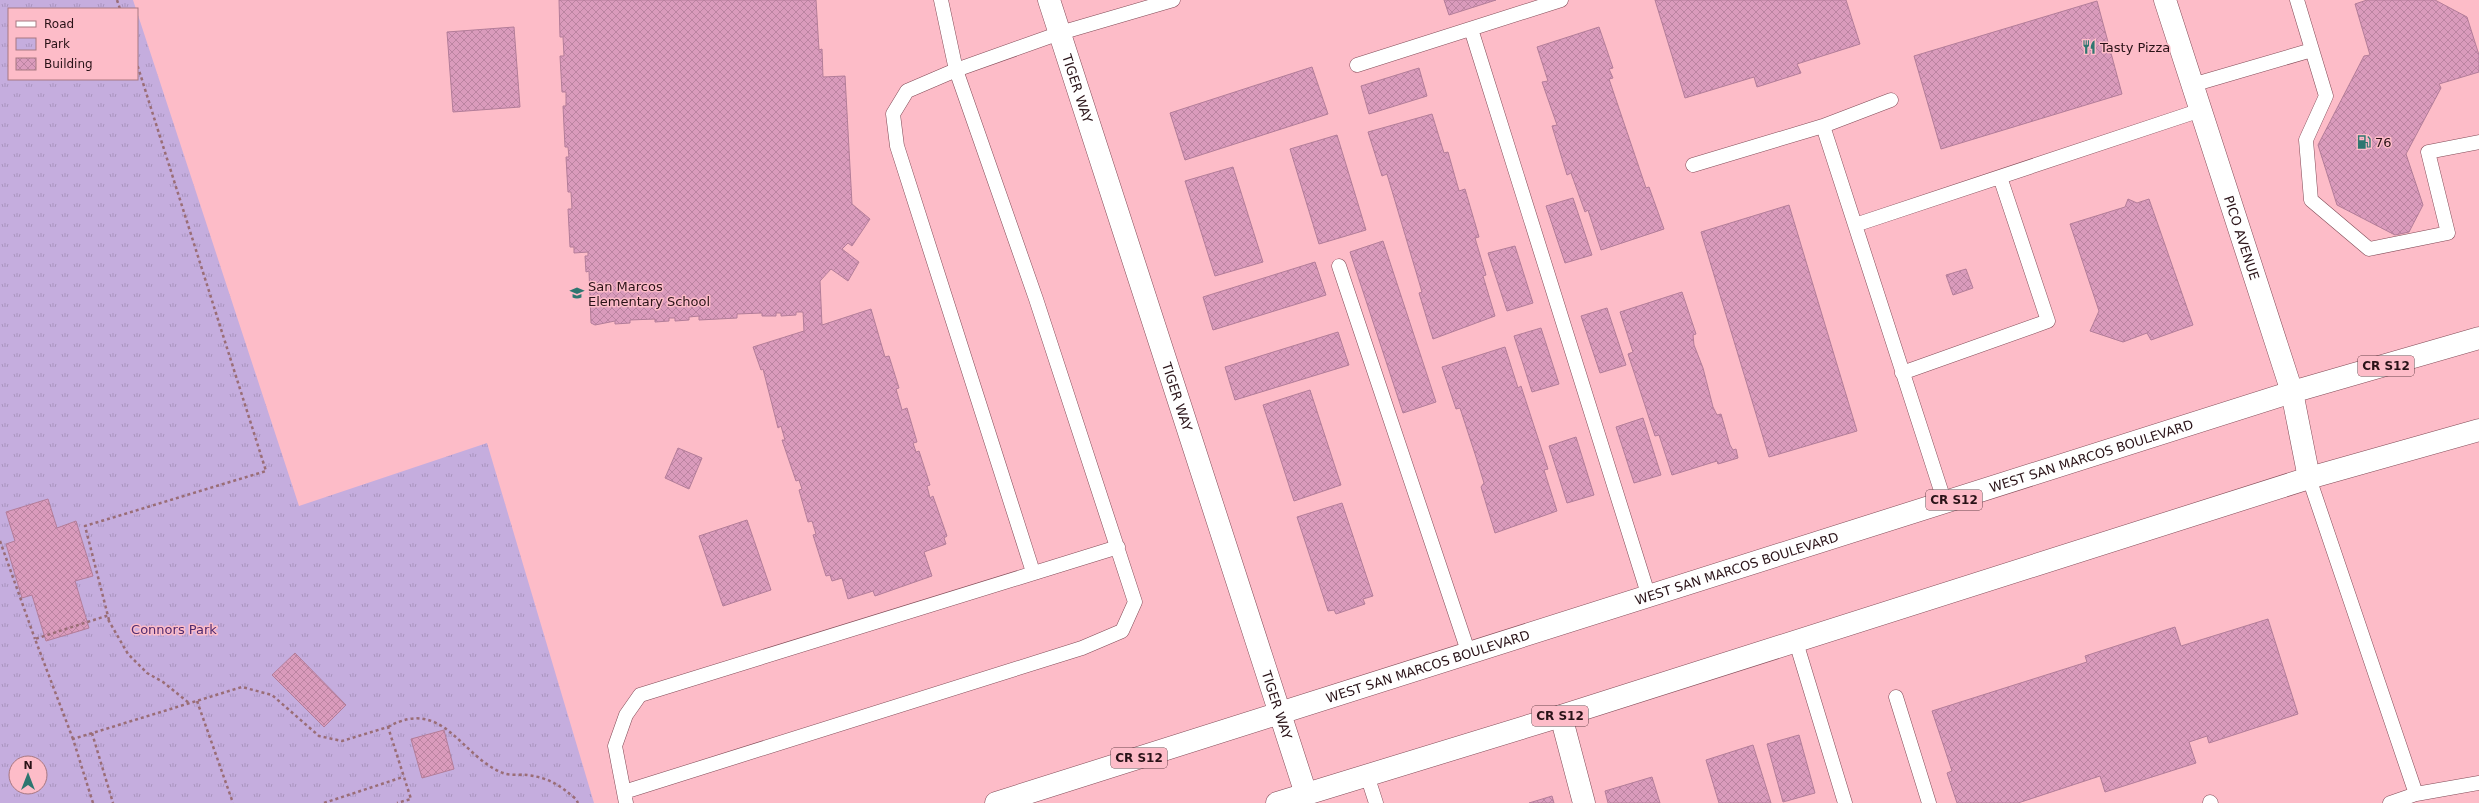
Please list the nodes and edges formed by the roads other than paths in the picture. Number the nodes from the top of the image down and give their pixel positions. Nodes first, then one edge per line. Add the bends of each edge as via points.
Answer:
1 (941, 0) edge
2 (1049, 0) edge
3 (1173, 0) edge
4 (1561, 0) edge
5 (2165, 0) edge
6 (2298, 0) edge
7 (1471, 29) junction
8 (1060, 33) junction
9 (2312, 50) junction
10 (1357, 65) dead end
11 (956, 70) junction
12 (2192, 85) junction
13 (1891, 100) dead end
14 (2201, 110) junction
15 (1823, 126) junction
16 (2479, 142) edge
17 (1693, 164) dead end
18 (2000, 177) junction
19 (1855, 225) junction
20 (1339, 266) dead end
21 (2479, 338) edge
22 (1902, 372) junction
23 (2292, 392) junction
24 (2479, 430) edge
25 (2309, 478) junction
26 (1945, 503) junction
27 (1118, 547) junction
28 (1033, 572) junction
29 (1649, 597) junction
30 (1796, 642) junction
31 (1469, 654) junction
32 (1896, 697) dead end
33 (1281, 714) junction
34 (1561, 716) junction
35 (1367, 775) junction
36 (2479, 783) edge
37 (1306, 794) junction
38 (2416, 794) junction
39 (625, 797) edge
40 (996, 803) edge
41 (1277, 803) edge
42 (1376, 803) edge
43 (1584, 803) edge
44 (1845, 803) edge
45 (1929, 803) edge
46 (2390, 803) edge

1 - 11 lane
2 - 8 main road, TIGER WAY
3 - 8 lane
4 - 7 lane
5 - 12 main road, PICO AVENUE
6 - 9 lane
7 - 10 lane
7 - 29 lane
8 - 11 lane
8 - 33 main road, TIGER WAY
9 - 12 lane
9 - 16 lane via 2326,96 2306,140 2312,200 2369,249 2448,233 2428,152
11 - 27 lane via 1036,299
11 - 28 lane via 906,91 893,114 896,140
12 - 14 main road, PICO AVENUE
13 - 15 lane
14 - 18 lane
14 - 23 main road, PICO AVENUE
15 - 17 lane
15 - 19 lane
18 - 19 lane
18 - 22 lane via 2048,320
19 - 22 lane
20 - 31 lane
21 - 23 main road, WEST SAN MARCOS BOULEVARD / CR S12
22 - 26 lane
23 - 25 main road, PICO AVENUE
23 - 26 main road, WEST SAN MARCOS BOULEVARD / CR S12
24 - 25 main road, CR S12
25 - 30 main road, CR S12
25 - 38 lane via 2385,695
26 - 29 main road, WEST SAN MARCOS BOULEVARD / CR S12
27 - 28 lane
27 - 39 lane via 1135,602 1122,631 1082,648
28 - 39 lane via 961,598 640,695 626,715 615,746
29 - 31 main road, WEST SAN MARCOS BOULEVARD / CR S12
30 - 34 main road, CR S12
30 - 44 lane
31 - 33 main road, WEST SAN MARCOS BOULEVARD / CR S12
32 - 45 lane
33 - 37 main road, TIGER WAY
33 - 40 main road, WEST SAN MARCOS BOULEVARD / CR S12
34 - 35 main road, CR S12
34 - 43 main road
35 - 37 main road, CR S12
35 - 42 lane
36 - 38 lane
37 - 41 main road, CR S12
38 - 46 lane

